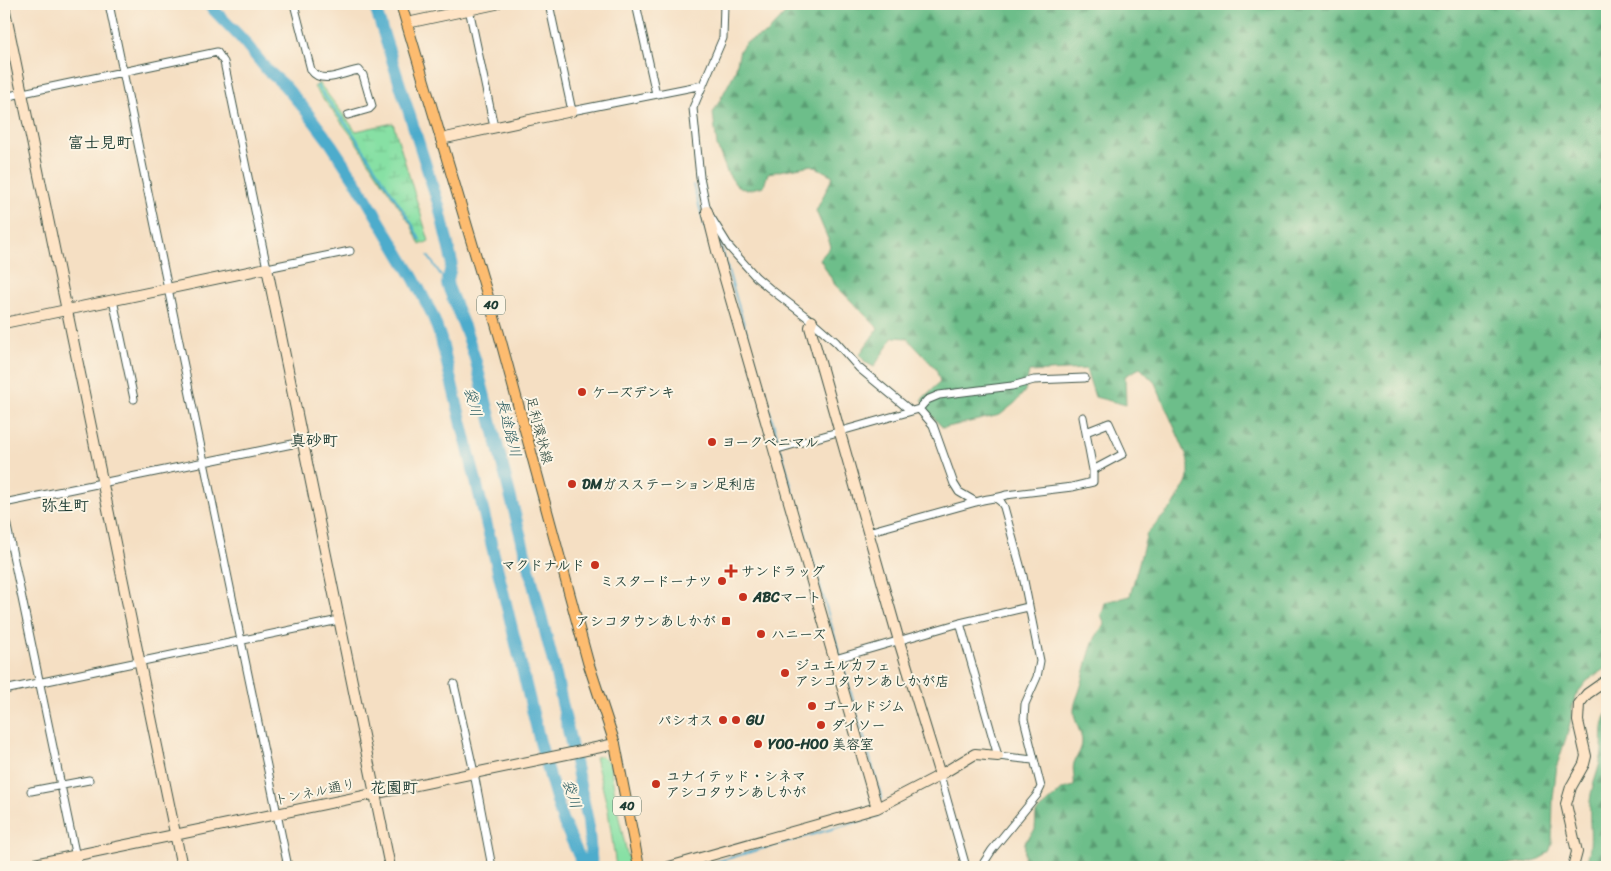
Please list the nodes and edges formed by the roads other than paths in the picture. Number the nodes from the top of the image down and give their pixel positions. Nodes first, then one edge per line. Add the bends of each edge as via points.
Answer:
1 (110, 4) edge
2 (294, 4) edge
3 (401, 4) edge
4 (496, 4) edge
5 (549, 4) edge
6 (636, 4) edge
7 (724, 4) edge
8 (4, 6) edge
9 (468, 7) edge
10 (407, 23) junction
11 (123, 72) junction
12 (703, 85) junction
13 (22, 93) junction
14 (656, 94) junction
15 (4, 97) edge
16 (572, 111) junction
17 (348, 115) dead end
18 (494, 127) junction
19 (441, 140) junction
20 (707, 210) junction
21 (350, 251) dead end
22 (267, 268) junction
23 (168, 288) junction
24 (114, 300) junction
25 (66, 310) junction
26 (812, 321) junction
27 (4, 322) edge
28 (1085, 378) dead end
29 (134, 399) dead end
30 (919, 409) junction
31 (911, 411) junction
32 (1083, 417) dead end
33 (839, 431) junction
34 (1086, 432) junction
35 (302, 442) junction
36 (774, 450) junction
37 (204, 462) junction
38 (1093, 470) junction
39 (102, 484) junction
40 (997, 499) junction
41 (976, 502) junction
42 (4, 503) edge
43 (4, 512) edge
44 (868, 532) junction
45 (1028, 607) junction
46 (339, 620) junction
47 (960, 623) junction
48 (899, 640) junction
49 (242, 641) junction
50 (835, 659) junction
51 (139, 661) junction
52 (1607, 680) edge
53 (39, 682) junction
54 (454, 684) dead end
55 (4, 690) edge
56 (615, 744) junction
57 (998, 756) junction
58 (1033, 760) junction
59 (474, 774) junction
60 (940, 775) junction
61 (89, 780) dead end
62 (61, 785) junction
63 (31, 791) dead end
64 (375, 794) junction
65 (877, 808) junction
66 (278, 814) junction
67 (175, 835) junction
68 (76, 856) junction
69 (20, 867) edge
70 (78, 867) edge
71 (182, 867) edge
72 (288, 867) edge
73 (390, 867) edge
74 (492, 867) edge
75 (639, 867) edge
76 (669, 867) edge
77 (966, 867) edge
78 (981, 867) edge
79 (1573, 867) edge

1 - 11 street
2 - 17 street via 315,76 328,78 359,70 363,75 372,106 369,110
3 - 10 main road, 足利環状線 / 40
4 - 9 street
5 - 16 street
6 - 14 street
7 - 12 street via 723,38
8 - 13 street
9 - 10 street
9 - 18 street
10 - 19 main road, 足利環状線 / 40
11 - 13 street
11 - 22 street via 217,52 224,62
11 - 23 street
12 - 14 street
12 - 20 street via 693,108
13 - 15 street
13 - 25 street
14 - 16 street
16 - 18 street
18 - 19 street
19 - 56 main road, 足利環状線 / 40 via 499,334 588,662
20 - 26 street via 730,248 756,277
20 - 36 street
21 - 22 street
22 - 23 street
22 - 35 street
23 - 24 street
23 - 37 street
24 - 25 street
24 - 29 street
25 - 27 street
25 - 39 street
26 - 31 street via 859,368
26 - 33 street via 810,326
28 - 30 street via 1034,380 1012,386 939,394
30 - 31 street
30 - 41 street via 933,425 954,484 959,492
31 - 33 street
32 - 34 street
33 - 36 street
33 - 44 street
34 - 38 street
34 - 38 street via 1109,424 1123,454
35 - 37 street
35 - 46 street
36 - 50 street
37 - 39 street
37 - 49 street
38 - 40 street via 1090,483
39 - 42 street
39 - 51 street
40 - 41 street
40 - 45 street via 1004,508
41 - 44 street
43 - 53 street
44 - 48 street
45 - 47 street
45 - 58 street via 1040,664 1024,712 1024,726
46 - 49 street
46 - 64 street
47 - 48 street
47 - 57 street
48 - 50 street
48 - 60 street
49 - 51 street
49 - 66 street
50 - 65 street
51 - 53 street
51 - 67 street
52 - 79 street via 1579,704 1578,721 1586,756 1566,804 1577,852
53 - 55 street
53 - 62 street
54 - 59 street
56 - 59 street, トンネル通り
56 - 75 main road, 足利環状線 / 40
57 - 58 street
57 - 60 street via 975,754
58 - 78 street via 1041,787 1038,794
59 - 64 street, トンネル通り
59 - 74 street
60 - 65 street
60 - 77 street
61 - 62 street
62 - 63 street
62 - 68 street
64 - 66 street, トンネル通り
64 - 73 street
65 - 76 street
66 - 67 street, トンネル通り
66 - 72 street
67 - 68 street, トンネル通り
67 - 71 street
68 - 69 street, トンネル通り
68 - 70 street

